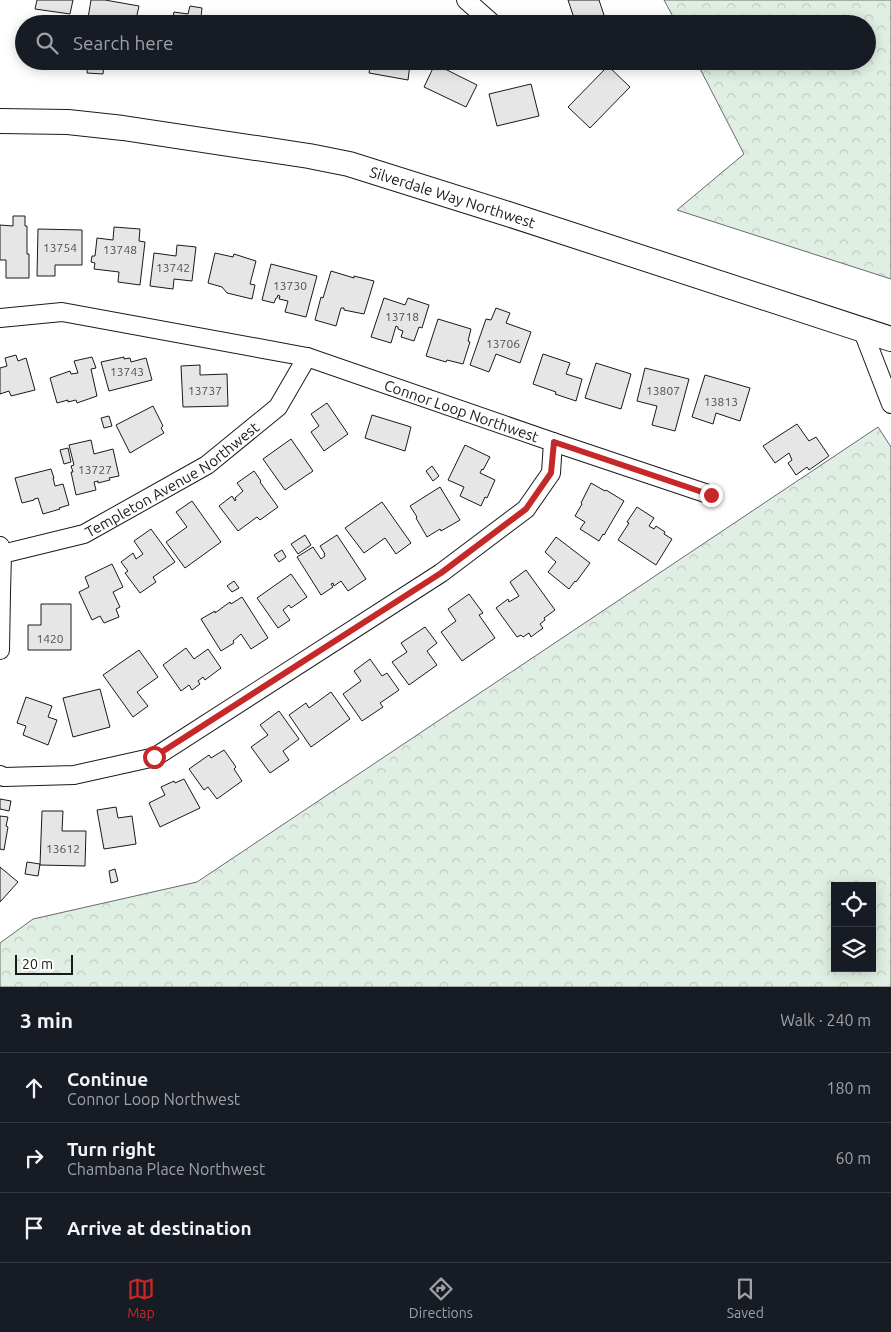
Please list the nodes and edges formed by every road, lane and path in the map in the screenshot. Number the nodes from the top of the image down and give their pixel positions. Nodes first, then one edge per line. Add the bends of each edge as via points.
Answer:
1 (466, 0) edge
2 (483, 15) edge
3 (0, 121) edge
4 (0, 318) edge
5 (862, 330) junction
6 (891, 339) edge
7 (307, 357) junction
8 (891, 404) edge
9 (554, 442) junction
10 (711, 495) dead end
11 (1, 550) edge
12 (0, 650) edge
13 (0, 775) edge

1 - 2 street
3 - 5 main road, Silverdale Way Northwest via 68,122 123,128 349,164
4 - 7 street, Connor Loop Northwest via 62,312
5 - 6 main road, Silverdale Way Northwest
5 - 8 street
7 - 9 street, Connor Loop Northwest
7 - 11 street, Templeton Avenue Northwest via 278,407 208,464 84,534
9 - 10 street
9 - 13 street, Connor Loop Northwest via 551,473 526,509 441,573 154,757 74,775
11 - 12 street

